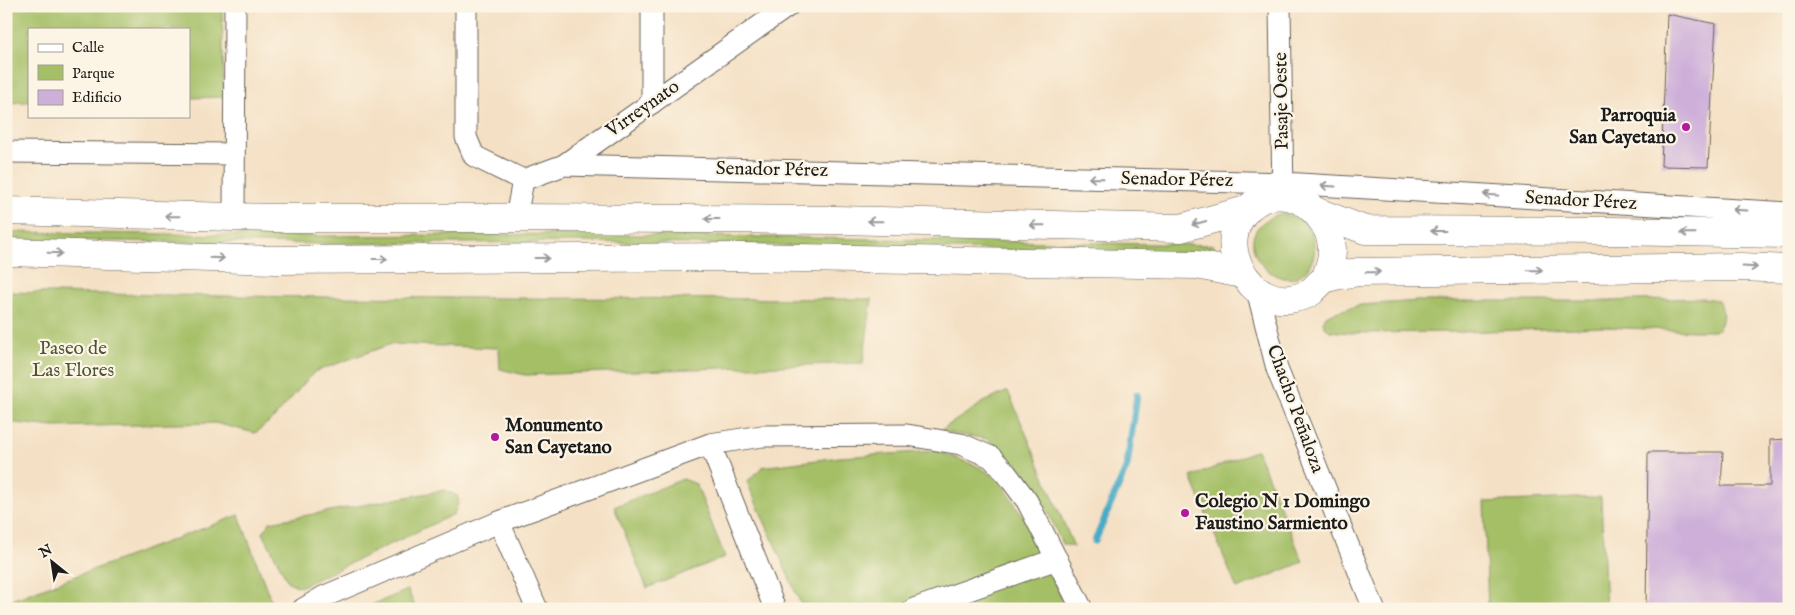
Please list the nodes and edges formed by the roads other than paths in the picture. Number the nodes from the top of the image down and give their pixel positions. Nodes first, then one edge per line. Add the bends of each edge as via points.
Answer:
1 (235, 6) edge
2 (466, 6) edge
3 (652, 6) edge
4 (788, 6) edge
5 (1280, 6) edge
6 (652, 102) junction
7 (6, 152) edge
8 (234, 154) junction
9 (564, 165) junction
10 (523, 180) junction
11 (1283, 190) junction
12 (1246, 210) junction
13 (6, 211) edge
14 (1315, 211) junction
15 (1789, 213) edge
16 (234, 217) junction
17 (516, 218) junction
18 (1789, 234) edge
19 (6, 252) edge
20 (1789, 269) edge
21 (1324, 279) junction
22 (1249, 282) junction
23 (710, 444) junction
24 (500, 522) junction
25 (1057, 560) junction
26 (303, 609) edge
27 (537, 609) edge
28 (775, 609) edge
29 (914, 609) edge
30 (1082, 609) edge
31 (1374, 609) edge

1 - 8 street
2 - 10 street via 466,137 474,156
3 - 6 street
4 - 6 street, Virreynato
5 - 11 street, Pasaje Oeste
6 - 9 street, Virreynato
7 - 8 street
8 - 16 street
9 - 10 street, Virreynato
11 -> 9 street, Senador Pérez
10 - 17 street
11 - 12 main road
11 - 14 main road
15 -> 11 street, Senador Pérez
12 -> 17 main road via 1181,228 836,220
12 - 22 main road via 1236,225 1233,243 1236,261
16 -> 13 main road
18 -> 14 main road via 1365,230
14 - 21 main road via 1326,226 1332,244 1332,262
16 - 17 main road
19 -> 22 main road via 276,260 741,257 1196,265
21 -> 20 main road via 1358,272 1741,266
21 - 22 main road via 1309,294 1288,300 1272,298
22 - 31 street, Chacho Peñaloza via 1277,369
23 - 24 street
23 - 25 street via 762,436 907,436 961,444 991,457 1006,473 1027,502
23 - 28 street
24 - 26 street via 324,596
24 - 27 street
25 - 29 street
25 - 30 street

